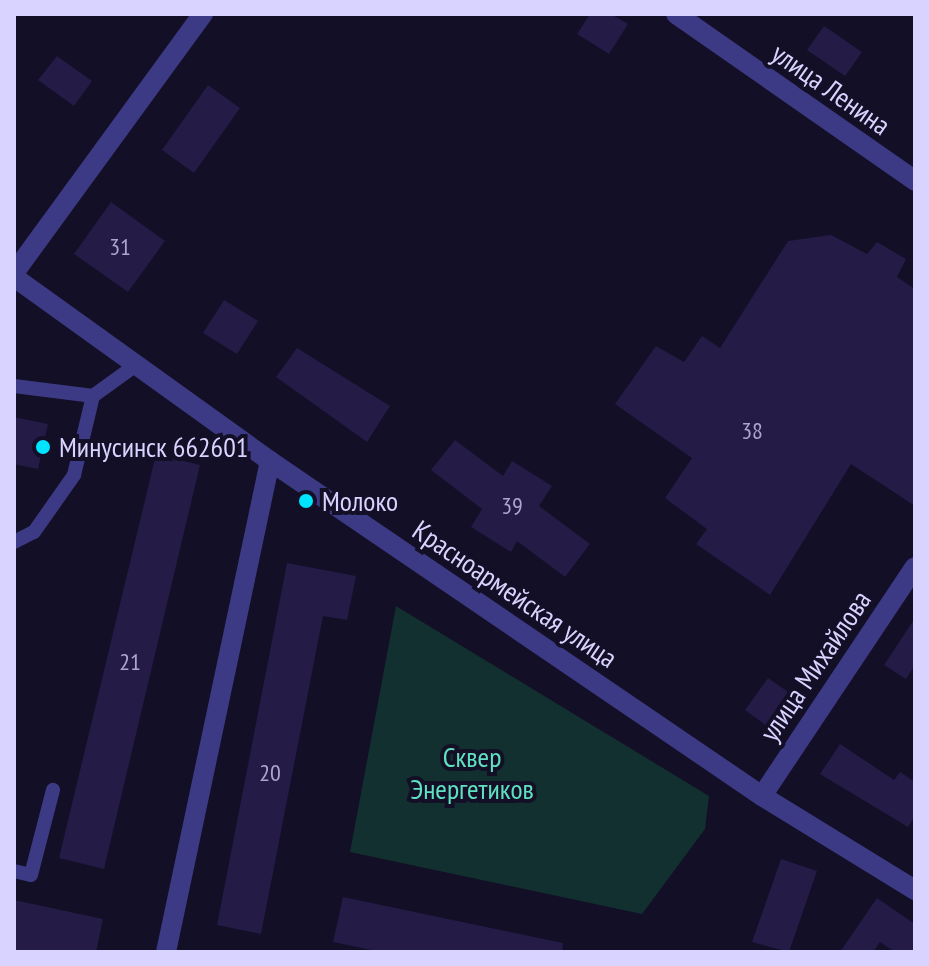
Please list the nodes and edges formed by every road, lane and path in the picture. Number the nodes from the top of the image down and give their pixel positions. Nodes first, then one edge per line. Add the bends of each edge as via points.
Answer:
1 (203, 14) edge
2 (676, 14) edge
3 (915, 181) edge
4 (14, 275) edge
5 (136, 365) junction
6 (14, 386) edge
7 (93, 396) junction
8 (270, 461) junction
9 (14, 542) edge
10 (915, 567) edge
11 (53, 790) dead end
12 (762, 796) junction
13 (14, 871) edge
14 (915, 890) edge
15 (166, 952) edge

1 - 4 street
2 - 3 street, улица Ленина
4 - 5 street, Красноармейская улица
5 - 7 lane
5 - 8 street, Красноармейская улица
6 - 7 lane
7 - 9 lane via 74,475 34,532
8 - 12 street, Красноармейская улица
8 - 15 street
10 - 12 street, улица Михайлова
11 - 13 lane via 31,875
12 - 14 street, Красноармейская улица

